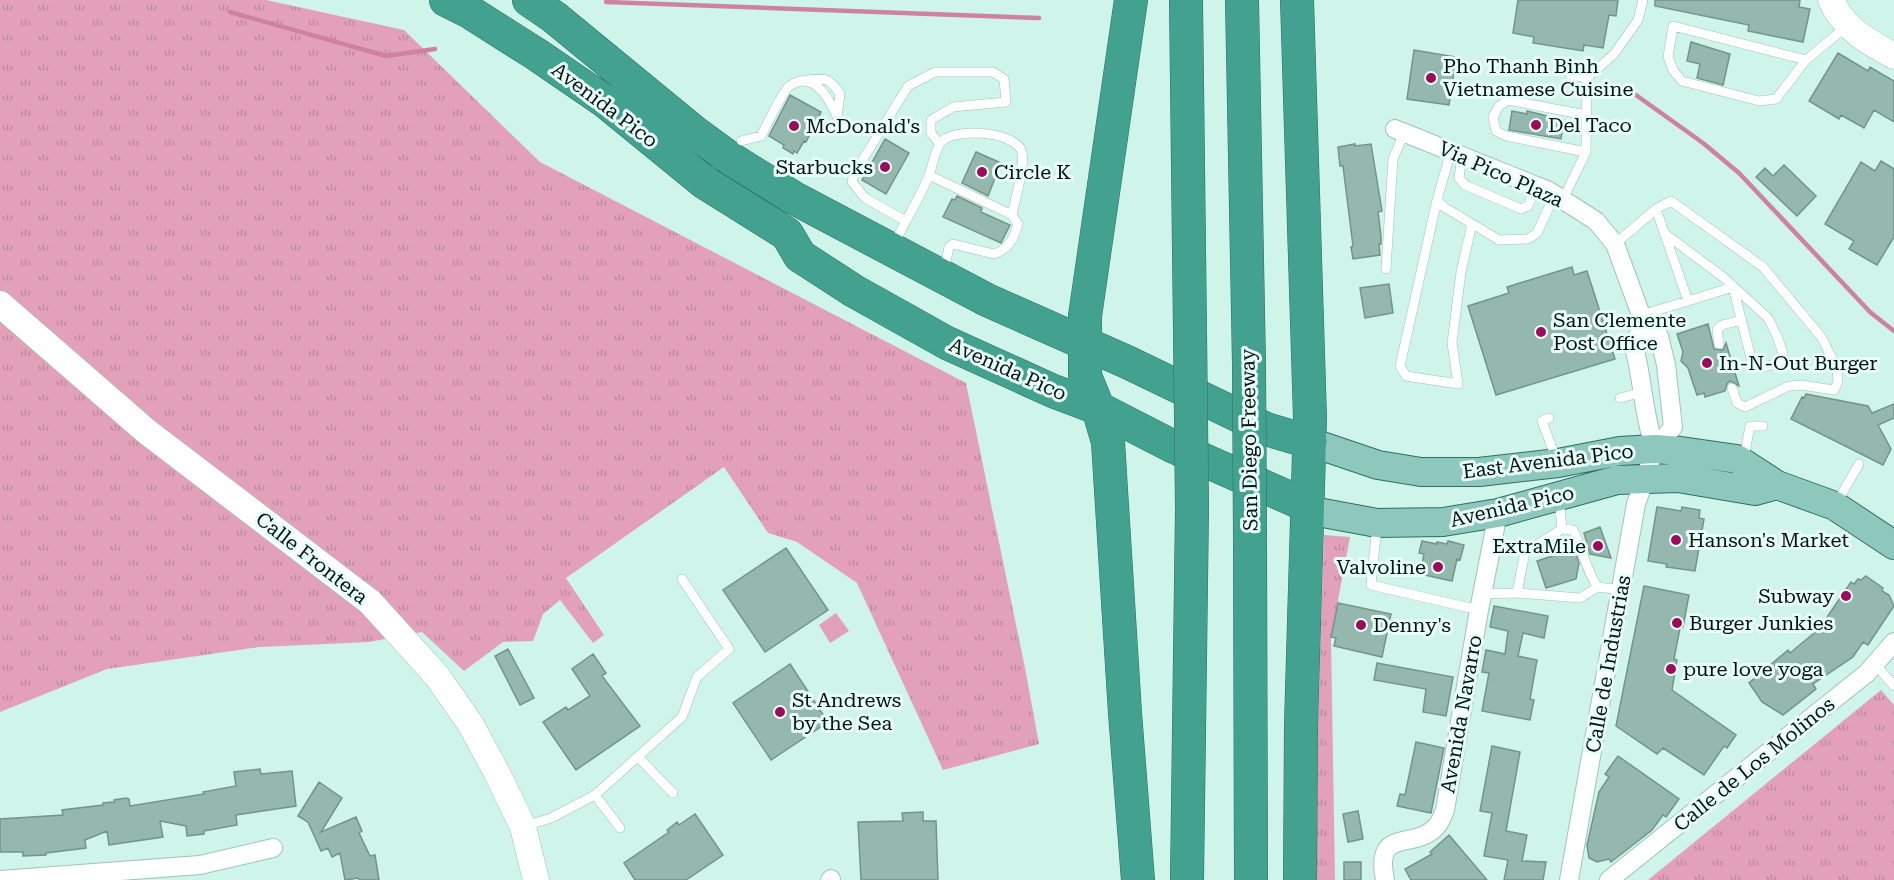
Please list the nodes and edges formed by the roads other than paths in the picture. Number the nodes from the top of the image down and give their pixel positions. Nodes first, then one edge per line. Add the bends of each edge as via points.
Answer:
1 (446, 0) edge
2 (529, 0) edge
3 (1131, 0) edge
4 (1186, 0) edge
5 (1242, 0) edge
6 (1297, 0) edge
7 (1643, 0) edge
8 (1831, 0) edge
9 (1847, 26) junction
10 (1894, 56) edge
11 (1806, 60) junction
12 (1570, 75) dead end
13 (1587, 78) junction
14 (803, 80) junction
15 (1586, 115) junction
16 (837, 117) junction
17 (843, 129) dead end
18 (1399, 131) joint
19 (741, 141) dead end
20 (940, 144) junction
21 (1586, 152) junction
22 (1456, 153) junction
23 (929, 175) junction
24 (704, 182) junction
25 (1536, 186) junction
26 (1559, 197) junction
27 (794, 198) junction
28 (1437, 200) junction
29 (1656, 209) junction
30 (1012, 215) junction
31 (1472, 224) junction
32 (1664, 233) junction
33 (787, 234) junction
34 (898, 235) junction
35 (1615, 244) junction
36 (1386, 269) dead end
37 (943, 276) junction
38 (1733, 287) junction
39 (1688, 301) junction
40 (0, 304) edge
41 (1742, 320) junction
42 (1643, 321) junction
43 (1719, 344) dead end
44 (1084, 345) junction
45 (1732, 388) dead end
46 (1643, 392) junction
47 (1620, 398) dead end
48 (1098, 408) junction
49 (1549, 418) dead end
50 (1762, 426) dead end
51 (1310, 442) junction
52 (1654, 449) junction
53 (1558, 463) junction
54 (1743, 463) junction
55 (1858, 464) dead end
56 (1646, 478) junction
57 (1777, 485) junction
58 (1558, 496) junction
59 (1835, 506) junction
60 (1307, 510) junction
61 (1498, 513) junction
62 (1377, 523) junction
63 (1562, 529) junction
64 (1894, 545) edge
65 (682, 579) dead end
66 (1598, 587) junction
67 (1621, 590) junction
68 (1517, 593) junction
69 (1481, 602) junction
70 (1894, 642) edge
71 (1875, 664) junction
72 (1894, 686) edge
73 (638, 757) junction
74 (673, 793) dead end
75 (595, 795) junction
76 (523, 827) junction
77 (620, 828) dead end
78 (273, 848) dead end
79 (200, 873) edge
80 (71, 878) edge
81 (0, 880) edge
82 (536, 880) edge
83 (1138, 880) edge
84 (1187, 880) edge
85 (1251, 880) edge
86 (1300, 880) edge
87 (1385, 880) edge
88 (1569, 880) edge
89 (1609, 880) edge

1 - 24 highway, Avenida Pico via 606,102
2 - 27 highway, Avenida Pico via 731,159
3 - 44 highway
4 - 84 highway, bridge via 1192,508
5 - 85 highway, San Diego Freeway, bridge via 1249,364
6 - 51 highway
7 - 13 lane via 1638,20 1614,54
8 - 9 street
9 - 10 street
9 - 11 lane
11 - 11 lane via 1673,26 1668,57 1682,81 1759,100 1776,99
12 - 13 lane
13 - 15 lane
14 - 16 lane via 818,87
14 - 16 lane via 823,78 832,82 840,94
14 - 19 lane via 790,85 761,136
15 - 21 lane
15 - 21 lane via 1508,100 1498,106 1493,117 1496,131 1506,136
16 - 17 lane
18 - 22 street, Via Pico Plaza
18 - 36 lane via 1393,159
20 - 23 lane
20 - 30 lane via 950,135 972,132 1009,140 1017,146 1022,152
20 - 34 lane via 931,133 931,120 953,107 1006,102 1004,79 993,72 935,72 908,86 852,182
21 - 26 lane
22 - 25 street, Via Pico Plaza
22 - 25 lane via 1459,178 1466,185 1521,209 1528,206
22 - 28 lane
23 - 30 lane
23 - 34 lane
24 - 27 highway via 717,178 738,182 776,205
24 - 33 highway, Avenida Pico
25 - 26 street, Via Pico Plaza
26 - 31 lane via 1538,233 1528,239 1499,240
26 - 35 street, Via Pico Plaza via 1596,221
27 - 34 highway, Avenida Pico
28 - 31 lane
28 - 31 lane via 1400,366 1406,376 1458,384 1452,343
29 - 32 lane
29 - 35 lane
29 - 45 lane via 1671,201 1763,267 1822,338 1837,369 1834,390 1789,386 1745,407 1737,402
30 - 37 lane via 1018,224 1007,248 994,254 953,244
32 - 38 lane
32 - 39 lane
33 - 34 highway via 817,231 868,256
33 - 48 highway, Avenida Pico via 800,256 854,291 948,343
34 - 37 highway, Avenida Pico
35 - 42 street, Via Pico Plaza
37 - 44 highway, Avenida Pico
38 - 39 lane
38 - 41 lane
38 - 41 lane via 1768,318 1783,354 1778,363 1761,368 1752,362
39 - 42 lane
40 - 76 street, Calle Frontera via 146,431 370,602 437,676 471,725
41 - 43 lane via 1717,330
42 - 46 street via 1633,343
42 - 52 street, Via Pico Plaza via 1659,336 1673,427
44 - 48 highway via 1085,376
44 - 51 highway, East Avenida Pico via 1266,429
46 - 47 lane
46 - 52 street
48 - 60 highway, Avenida Pico via 1172,446 1299,502
48 - 83 highway via 1108,442
49 - 53 lane via 1542,421
50 - 54 lane via 1750,426
51 - 53 main road, East Avenida Pico via 1378,465 1421,472 1479,472
51 - 60 highway
52 - 53 main road, East Avenida Pico
52 - 54 main road, East Avenida Pico via 1737,459
52 - 56 street, Calle de Industrias
54 - 57 main road, East Avenida Pico
55 - 59 lane
56 - 57 main road, East Avenida Pico via 1678,478 1755,491
56 - 58 main road, Avenida Pico via 1617,480
56 - 67 street, Calle de Industrias via 1636,504
57 - 59 main road, East Avenida Pico
58 - 61 main road, Avenida Pico
58 - 63 lane
59 - 64 main road, East Avenida Pico
60 - 62 main road, Avenida Pico
60 - 86 highway
61 - 62 main road, Avenida Pico via 1443,522
61 - 69 street, Avenida Navarro
62 - 69 lane via 1371,585
63 - 66 lane via 1573,530
63 - 68 lane via 1524,552
65 - 73 lane via 729,649 697,677 682,717
66 - 67 lane
66 - 68 lane via 1580,598
67 - 88 street, Calle de Industrias
68 - 69 lane
69 - 87 street, Avenida Navarro via 1445,810 1437,827 1422,836 1395,842 1385,851
70 - 71 street, Calle de Los Molinos
71 - 72 lane
71 - 89 street, Calle de Los Molinos
73 - 74 lane
73 - 75 lane
75 - 76 lane via 551,818
75 - 77 lane
76 - 82 street, Calle Frontera
78 - 79 street
79 - 80 street
80 - 81 street

